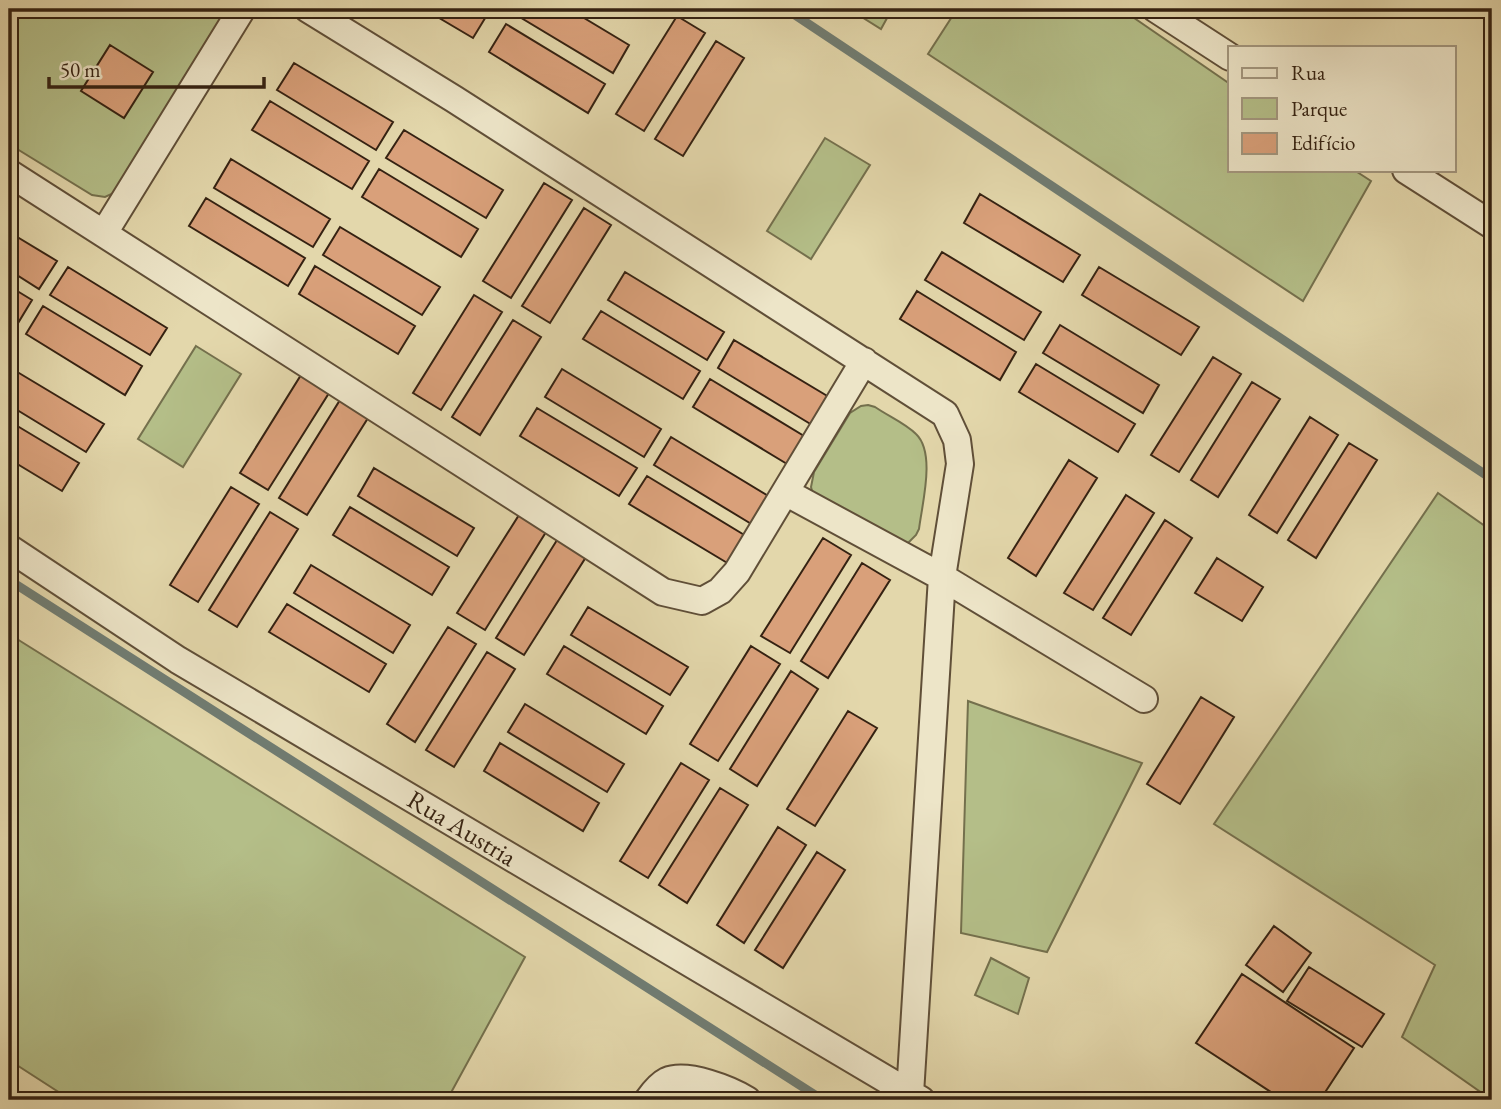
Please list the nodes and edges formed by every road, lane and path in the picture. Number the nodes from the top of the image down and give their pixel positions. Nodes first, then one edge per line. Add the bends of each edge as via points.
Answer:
1 (242, 9) edge
2 (308, 9) edge
3 (1156, 9) edge
4 (1182, 17) edge
5 (1228, 55) edge
6 (1409, 172) edge
7 (9, 173) edge
8 (1492, 225) edge
9 (104, 233) junction
10 (864, 361) junction
11 (787, 493) junction
12 (9, 548) edge
13 (942, 577) junction
14 (1144, 699) dead end
15 (916, 1097) edge
16 (648, 1100) edge
17 (747, 1100) edge

1 - 9 street
2 - 10 street
3 - 4 street
4 - 5 street
6 - 8 street
7 - 9 street
9 - 11 street via 663,592 702,601 720,591
10 - 11 street
10 - 13 street via 945,414 957,440 960,464
11 - 13 street
12 - 15 street, Rua Austria via 178,660
13 - 14 street
13 - 15 street
16 - 17 street via 668,1080 681,1078

